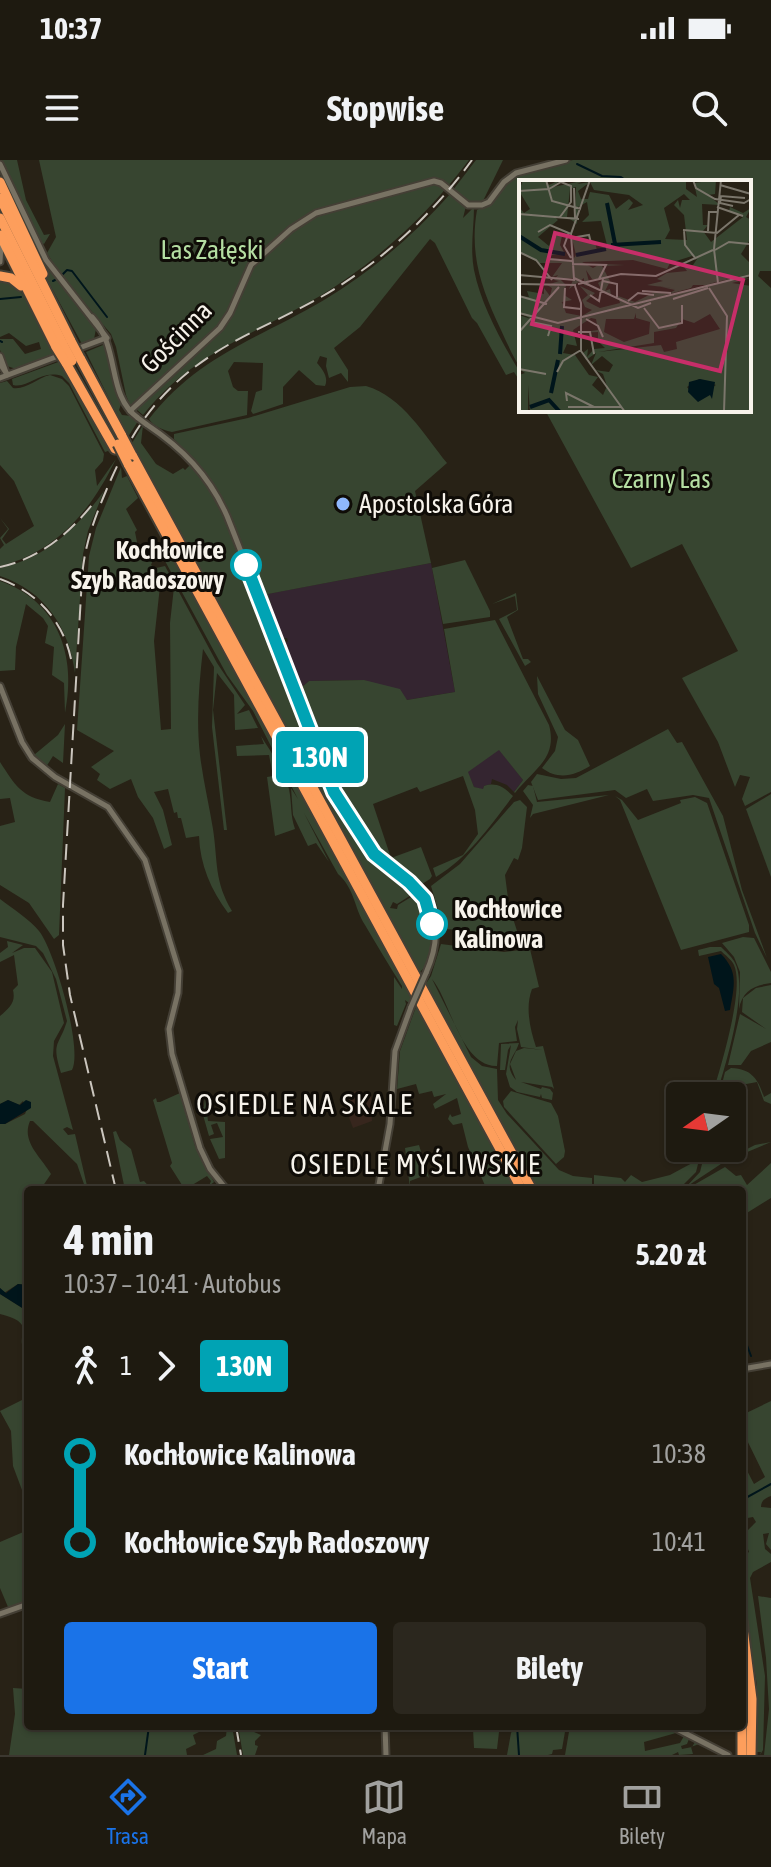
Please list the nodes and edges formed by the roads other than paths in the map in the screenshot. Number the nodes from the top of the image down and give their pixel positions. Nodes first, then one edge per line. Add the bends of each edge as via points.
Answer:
1 (566, 160) edge
2 (0, 164) edge
3 (0, 182) edge
4 (0, 198) edge
5 (0, 218) edge
6 (0, 237) edge
7 (0, 262) edge
8 (0, 276) edge
9 (31, 298) junction
10 (75, 298) junction
11 (53, 308) junction
12 (98, 330) junction
13 (107, 338) junction
14 (95, 342) junction
15 (63, 344) junction
16 (0, 356) edge
17 (73, 361) junction
18 (0, 367) edge
19 (7, 375) junction
20 (0, 378) edge
21 (130, 411) junction
22 (129, 462) junction
23 (0, 686) edge
24 (224, 1186) edge
25 (379, 1186) edge
26 (520, 1186) edge
27 (530, 1186) edge
28 (771, 1364) edge
29 (746, 1368) edge
30 (24, 1605) edge
31 (0, 1614) edge
32 (746, 1652) edge
33 (385, 1730) edge
34 (679, 1730) edge
35 (745, 1730) edge
36 (746, 1753) edge
37 (386, 1755) edge
38 (728, 1755) edge

1 - 21 street, Gościnna via 513,174 482,205 468,205 434,181 308,217 251,265 220,328
2 - 10 street via 40,250
3 - 11 highway
4 - 11 highway
5 - 15 highway
6 - 7 street
6 - 9 highway
8 - 9 highway via 14,280
9 - 15 highway
10 - 12 street
10 - 13 street
11 - 15 highway
12 - 13 street
12 - 14 street
13 - 14 street
13 - 21 street via 121,398
14 - 19 street
15 - 17 highway, bridge
15 - 17 highway, bridge
16 - 19 street
17 - 22 highway, bridge
18 - 19 street
19 - 20 street
21 - 25 street, bridge via 193,460 217,494 334,792 370,850 419,891 435,920 434,954 395,1051
22 - 26 highway
22 - 27 highway
23 - 24 street via 32,758 108,807 150,870 179,971 169,1029 172,1054 203,1155
28 - 29 street
30 - 31 street
32 - 36 highway via 752,1699
33 - 37 street
34 - 38 street
35 - 36 highway

